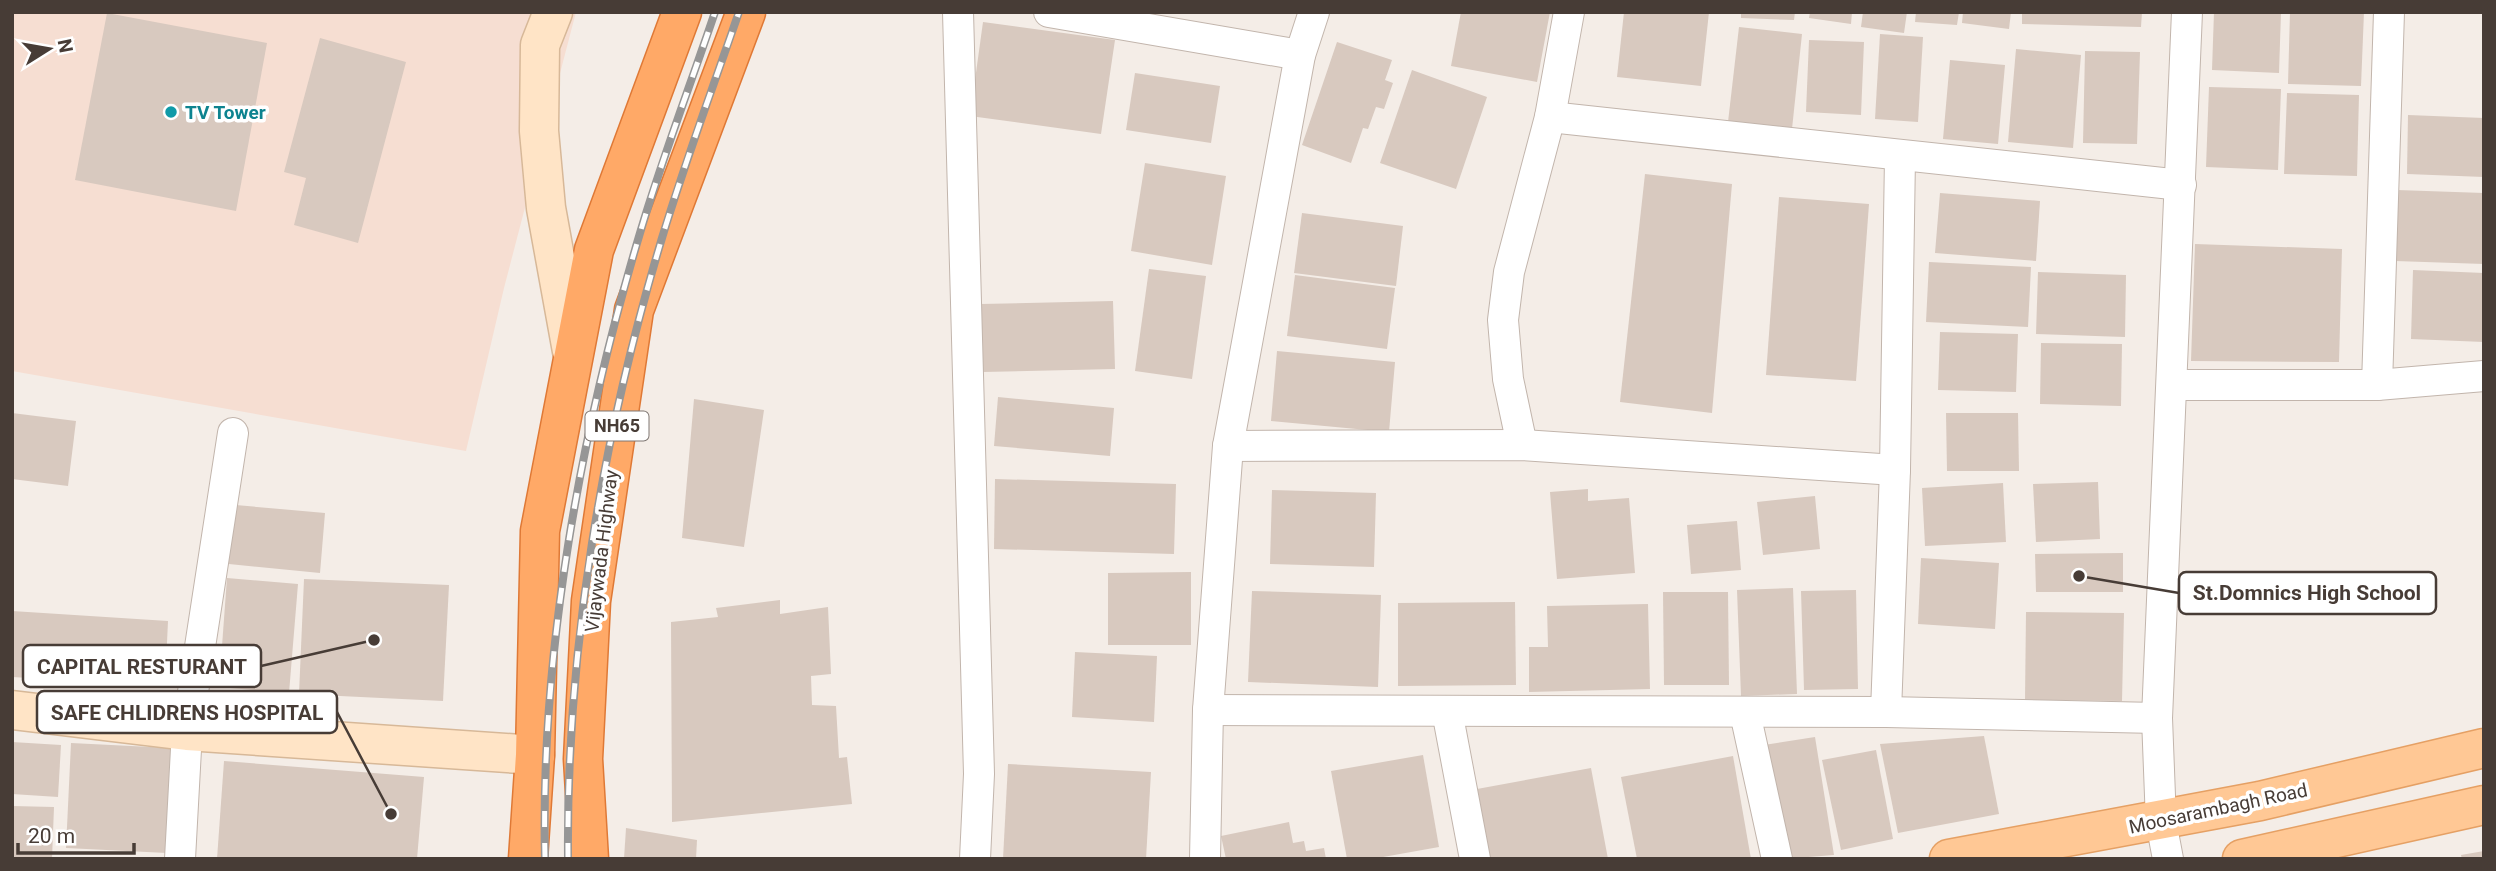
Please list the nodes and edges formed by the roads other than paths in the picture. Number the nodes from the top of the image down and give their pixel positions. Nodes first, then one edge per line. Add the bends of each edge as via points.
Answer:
1 (553, 12) edge
2 (682, 12) edge
3 (746, 12) edge
4 (958, 12) edge
5 (1049, 12) edge
6 (1314, 12) edge
7 (1569, 12) edge
8 (2187, 12) edge
9 (2389, 12) edge
10 (1300, 55) junction
11 (1550, 117) junction
12 (1900, 157) junction
13 (2181, 185) junction
14 (572, 351) junction
15 (2484, 376) edge
16 (2172, 385) junction
17 (2377, 385) junction
18 (233, 433) dead end
19 (1522, 445) junction
20 (1228, 446) junction
21 (1895, 471) junction
22 (12, 710) edge
23 (1208, 710) junction
24 (1447, 711) junction
25 (1886, 712) junction
26 (1745, 713) junction
27 (2157, 718) junction
28 (187, 731) junction
29 (2484, 748) edge
30 (535, 755) junction
31 (2484, 806) edge
32 (2161, 822) junction
33 (2344, 848) edge
34 (180, 859) edge
35 (528, 859) edge
36 (589, 859) edge
37 (975, 859) edge
38 (1205, 859) edge
39 (1475, 859) edge
40 (1777, 859) edge
41 (1949, 859) edge
42 (2168, 859) edge
43 (2242, 859) edge

1 - 14 street via 540,45 539,131 546,208
2 - 14 highway, NH65 via 594,250
3 - 36 highway, Vijaywada Highway / NH65 via 634,310 591,601 583,759
4 - 37 street via 979,774
5 - 10 street
6 - 10 street
7 - 11 street
8 - 13 street
9 - 17 street
10 - 20 street
11 - 12 street
11 - 19 street via 1521,216 1503,320 1508,379
12 - 13 street
12 - 21 street
13 - 16 street
14 - 30 highway, NH65 via 540,531
15 - 17 street
16 - 17 street
16 - 27 street
18 - 28 street
19 - 20 street
19 - 21 street
20 - 23 street
21 - 25 street
22 - 28 street
23 - 24 street
23 - 38 street
24 - 26 street
24 - 39 street
25 - 26 street
25 - 27 street
26 - 40 street
27 - 32 street
28 - 30 street
28 - 34 street
29 - 32 main road, Moosarambagh Road
30 - 35 highway, NH65
31 - 33 main road
32 - 41 main road, Moosarambagh Road
32 - 42 street
33 - 43 main road

